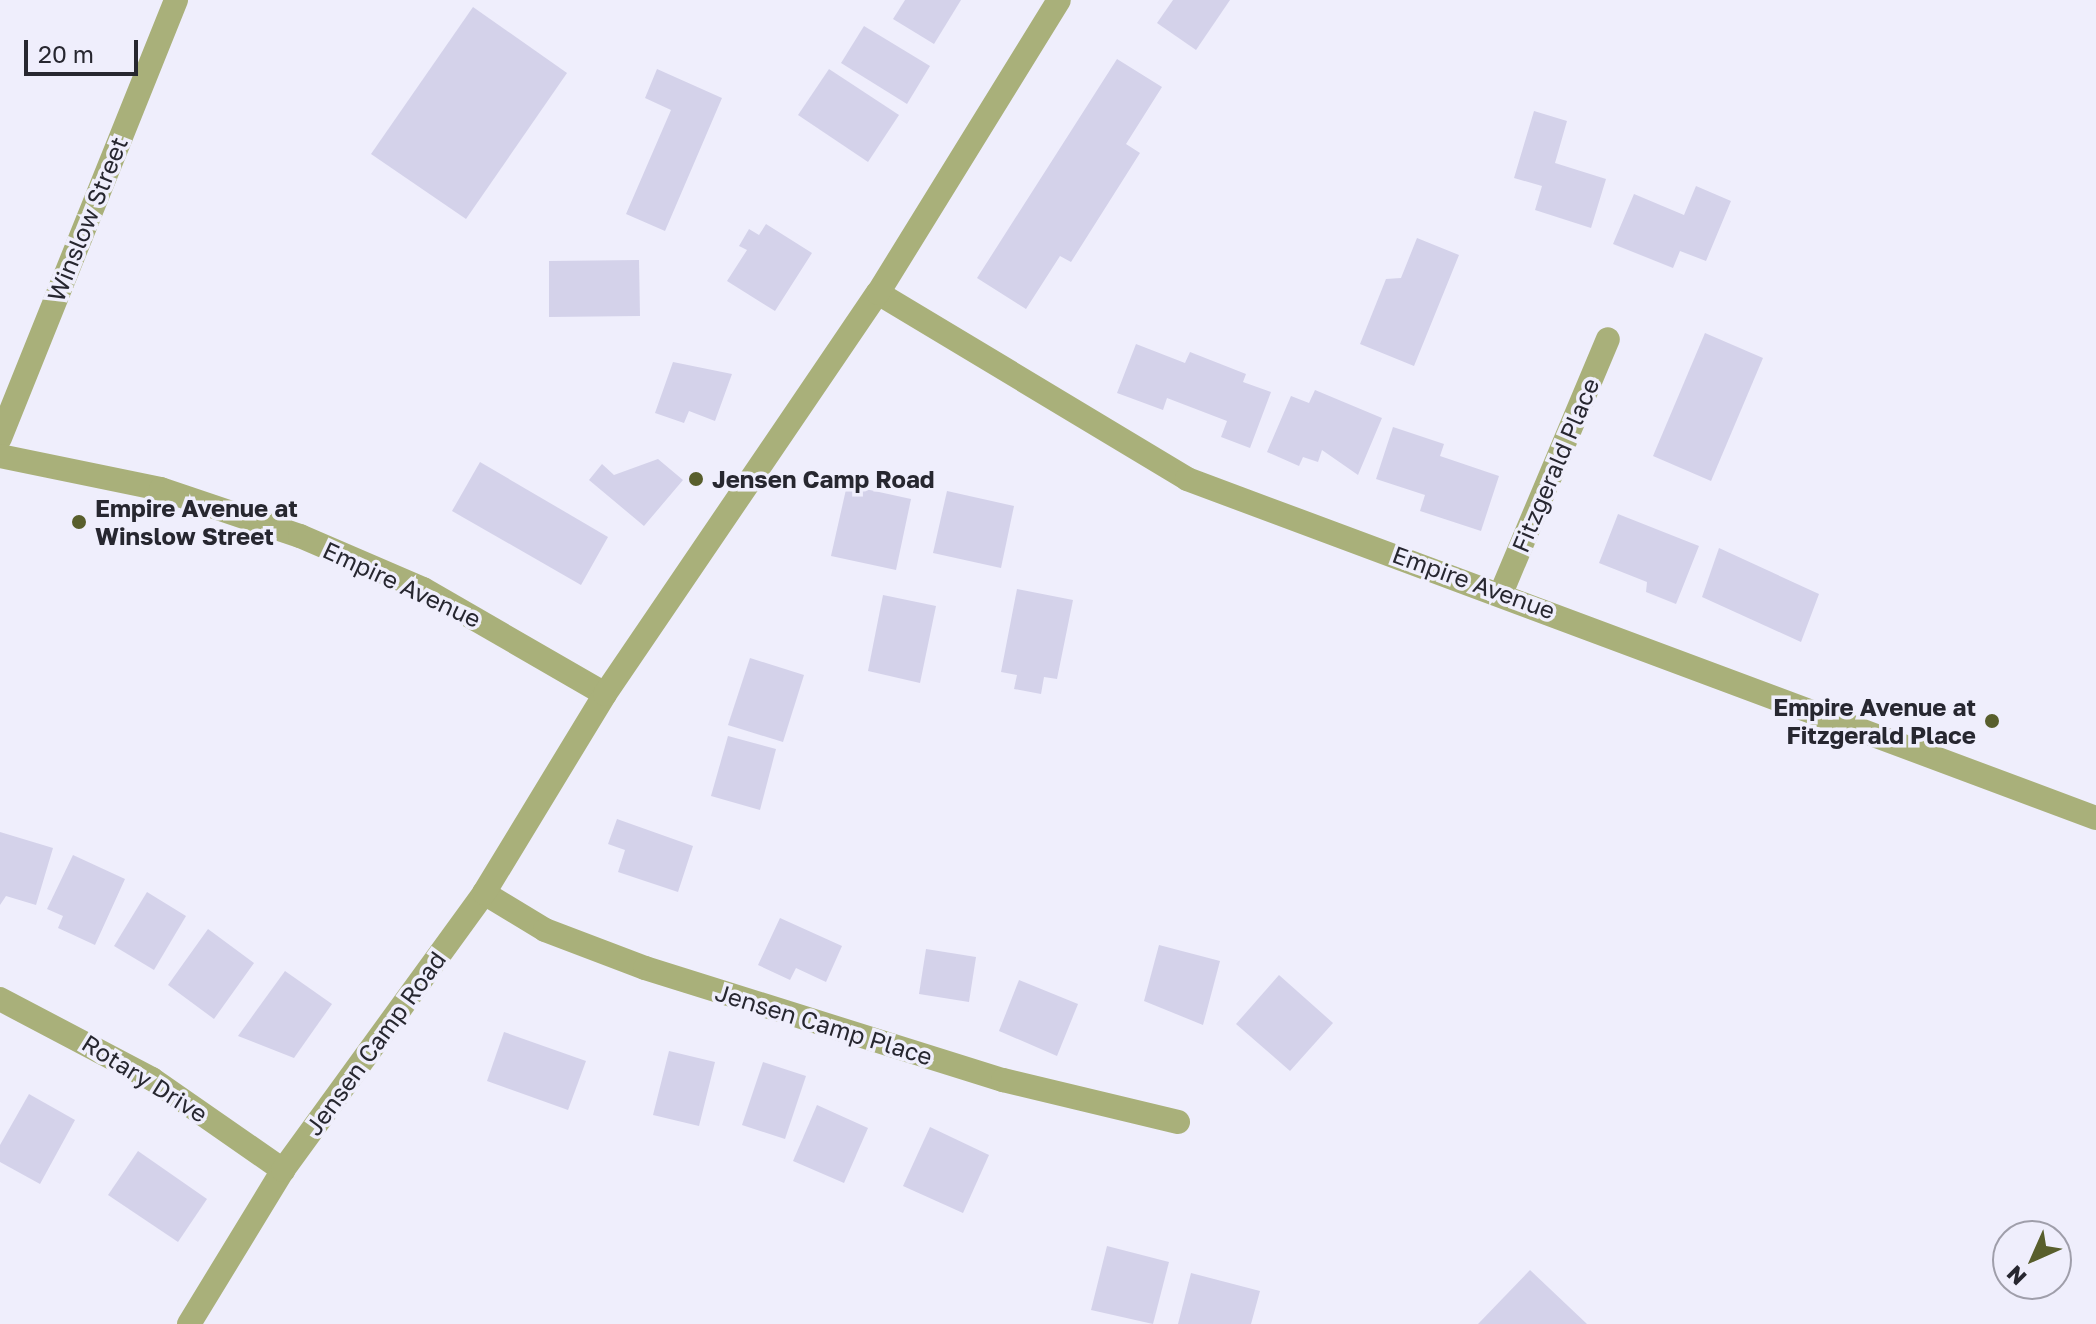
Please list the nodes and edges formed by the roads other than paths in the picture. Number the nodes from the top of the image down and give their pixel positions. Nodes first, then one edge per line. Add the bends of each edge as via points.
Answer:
1 (176, 0) edge
2 (1059, 0) edge
3 (878, 293) junction
4 (1608, 339) dead end
5 (0, 438) edge
6 (0, 456) edge
7 (1502, 591) junction
8 (605, 694) junction
9 (2096, 818) edge
10 (484, 893) junction
11 (0, 999) edge
12 (1178, 1122) dead end
13 (283, 1170) junction
14 (189, 1324) edge

1 - 5 street, Winslow Street
2 - 3 street, Jensen Camp Road
3 - 7 street, Empire Avenue via 1187,479
3 - 8 street, Jensen Camp Road
4 - 7 street, Fitzgerald Place
6 - 8 street, Empire Avenue via 161,489 300,536 423,589
7 - 9 street, Empire Avenue
8 - 10 street, Jensen Camp Road
10 - 12 street, Jensen Camp Place via 545,930 645,968 1003,1080
10 - 13 street, Jensen Camp Road
11 - 13 street, Rotary Drive via 152,1079
13 - 14 street, Jensen Camp Road

